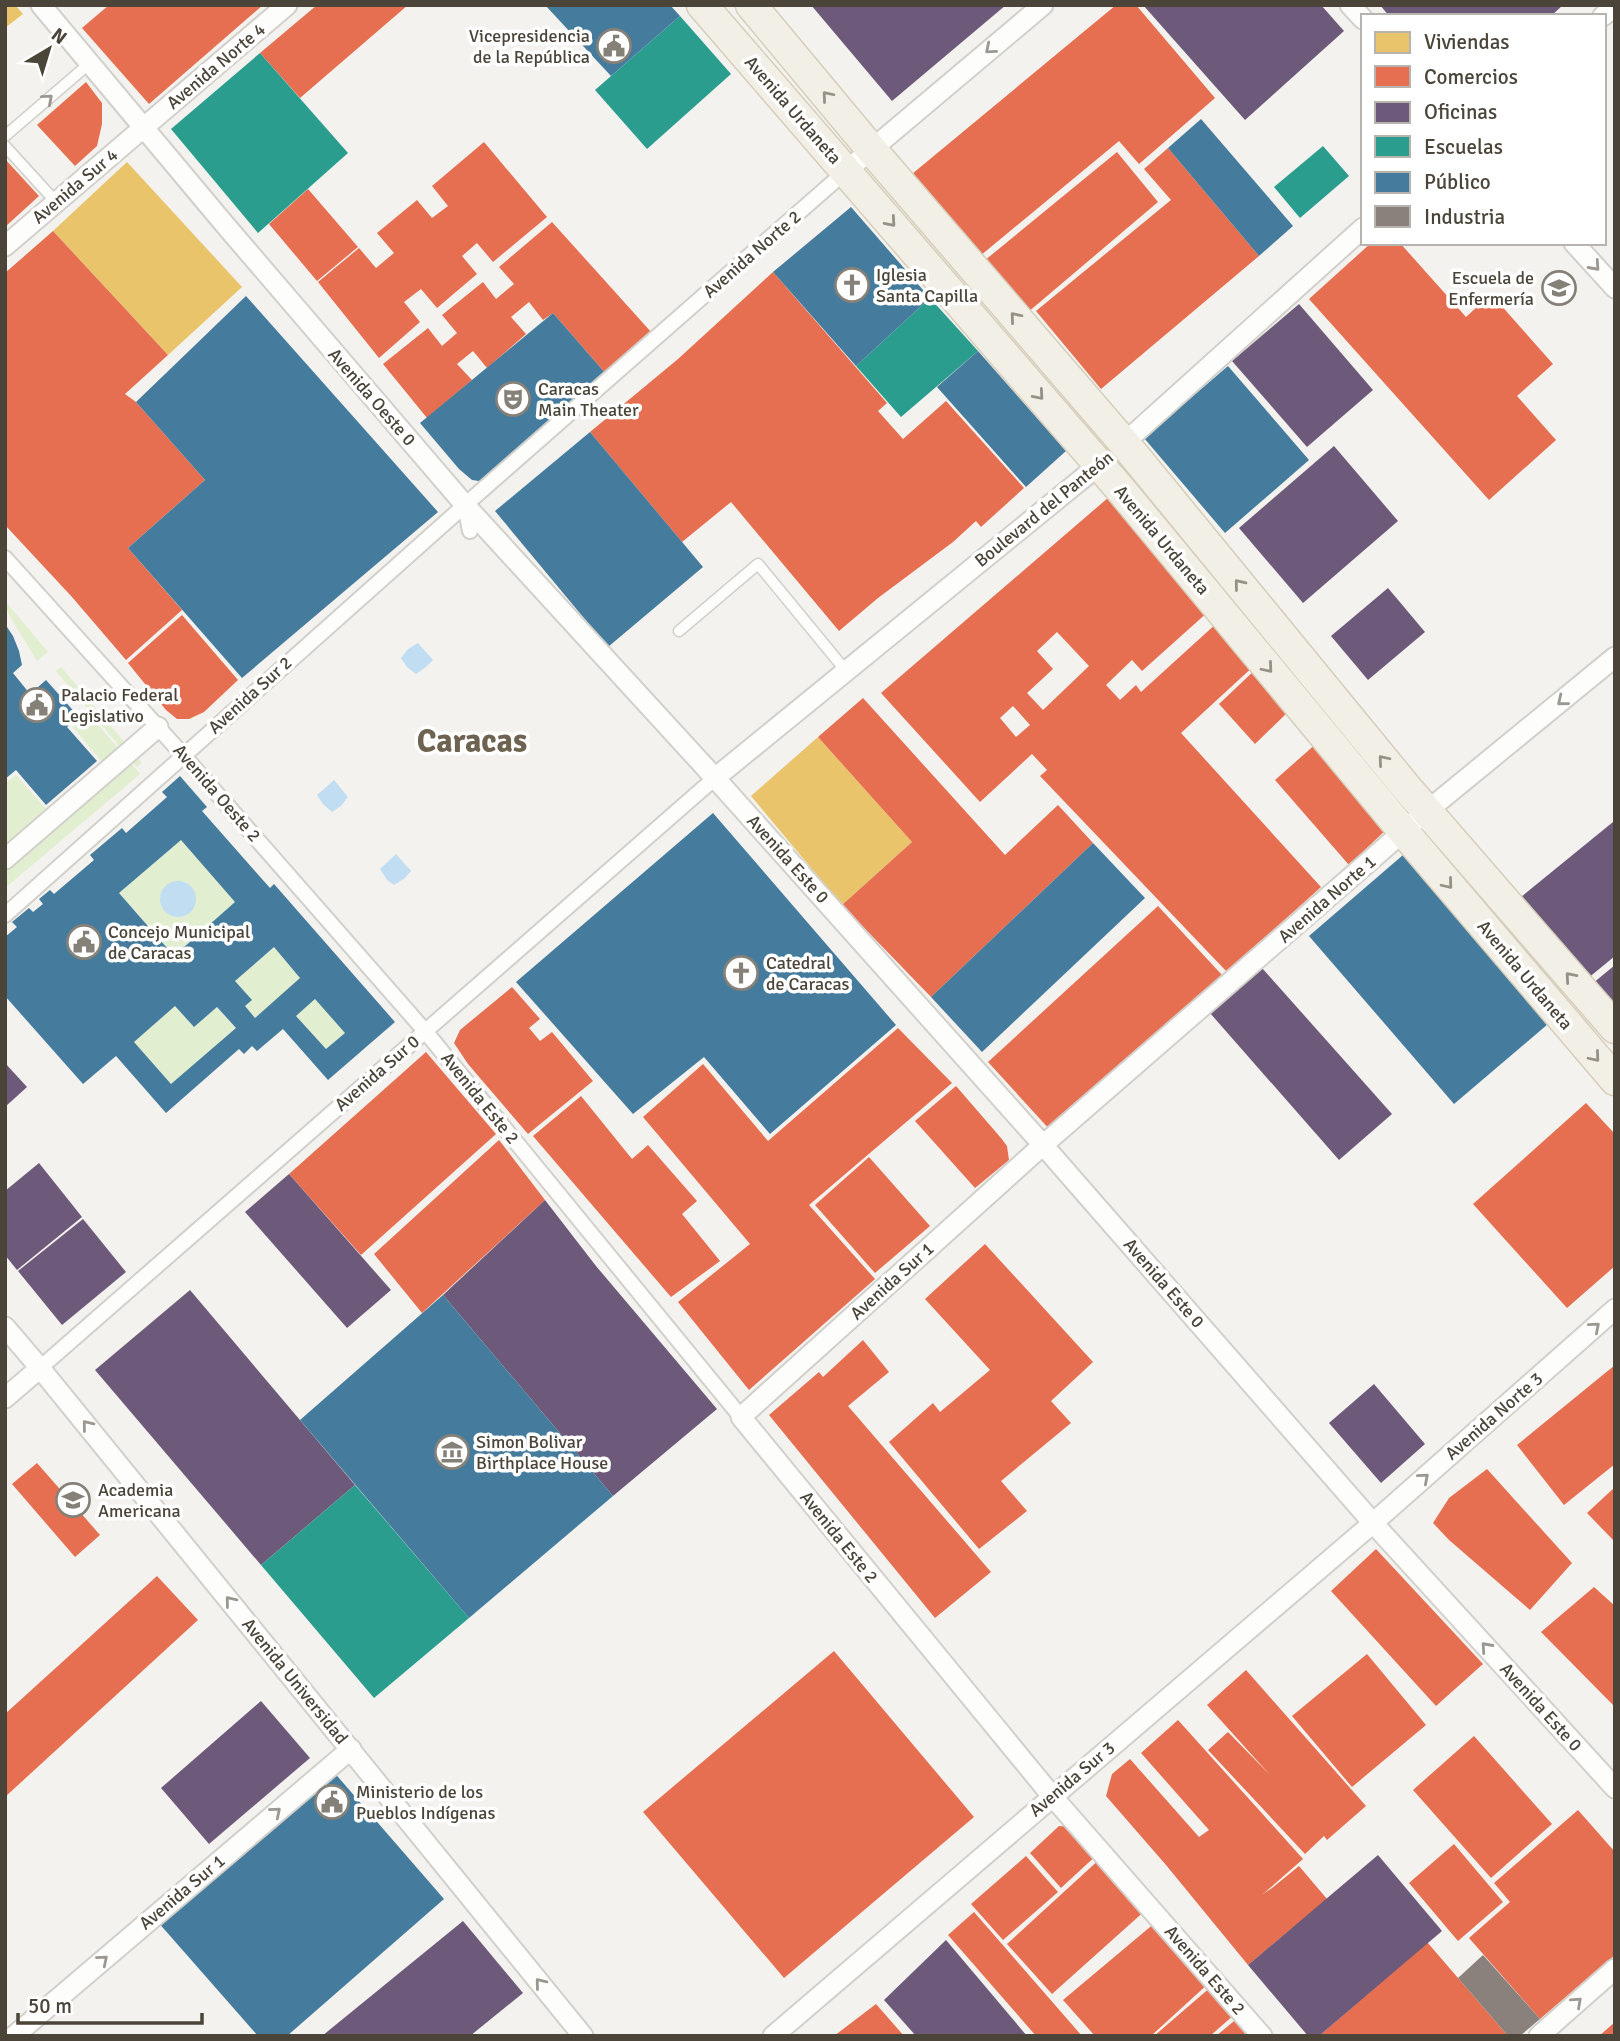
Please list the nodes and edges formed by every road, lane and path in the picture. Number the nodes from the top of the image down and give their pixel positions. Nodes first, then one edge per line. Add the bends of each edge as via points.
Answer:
1 (41, 5) edge
2 (287, 5) edge
3 (702, 5) edge
4 (751, 5) edge
5 (1043, 5) edge
6 (90, 63) junction
7 (144, 127) junction
8 (5, 136) edge
9 (5, 146) edge
10 (871, 149) junction
11 (846, 171) junction
12 (56, 202) junction
13 (1361, 230) edge
14 (1576, 245) edge
15 (5, 246) edge
16 (1615, 288) edge
17 (1124, 443) junction
18 (1099, 465) junction
19 (465, 505) junction
20 (470, 531) dead end
21 (5, 558) edge
22 (679, 631) dead end
23 (1615, 657) edge
24 (846, 671) junction
25 (158, 727) junction
26 (183, 755) junction
27 (715, 778) junction
28 (1427, 811) junction
29 (1404, 832) junction
30 (5, 859) edge
31 (5, 915) edge
32 (1615, 1028) edge
33 (425, 1031) junction
34 (1615, 1080) edge
35 (1043, 1145) junction
36 (1615, 1310) edge
37 (5, 1327) edge
38 (40, 1368) junction
39 (5, 1398) edge
40 (741, 1417) junction
41 (1373, 1523) junction
42 (351, 1749) junction
43 (1615, 1788) edge
44 (1052, 1796) junction
45 (1615, 1969) edge
46 (14, 2036) edge
47 (583, 2036) edge
48 (773, 2036) edge
49 (1262, 2036) edge
50 (1539, 2036) edge

1 - 6 street, Avenida Oeste 0
2 - 7 street, Avenida Norte 4
3 - 11 main road, Avenida Urdaneta
10 -> 4 main road, Avenida Urdaneta
5 -> 10 street, Avenida Norte 2
6 - 7 street, Avenida Oeste 0
8 -> 6 lane
7 - 12 street, Avenida Sur 4
7 - 19 street, Avenida Oeste 0
9 - 12 lane
10 - 11 street, Avenida Norte 2
17 -> 10 main road, Avenida Urdaneta
11 -> 18 main road, Avenida Urdaneta
11 - 19 street, Avenida Norte 2
12 - 15 street, Avenida Sur 4
13 - 17 street, Boulevard del Panteón
14 -> 16 street
17 - 18 street, Boulevard del Panteón
28 -> 17 main road, Avenida Urdaneta
18 - 24 street, Boulevard del Panteón
18 -> 29 main road, Avenida Urdaneta
19 - 20 street
19 - 26 street, Avenida Sur 2
19 - 27 street, Avenida Oeste 0
21 - 25 street, Avenida Oeste 2
22 - 24 lane via 758,564
23 -> 28 street, Avenida Norte 1
24 - 27 street, Boulevard del Panteón
25 - 26 street, Avenida Oeste 2
25 - 30 street
26 - 31 street, Avenida Sur 2
26 - 33 street, Avenida Oeste 2
27 - 33 street, Avenida Sur 0
27 - 35 street, Avenida Este 0
28 - 29 street, Avenida Norte 1
32 -> 28 main road, Avenida Urdaneta
29 -> 34 main road, Avenida Urdaneta
29 - 35 street, Avenida Norte 1
33 - 38 street, Avenida Sur 0
33 - 40 street, Avenida Este 2
35 - 40 street, Avenida Sur 1
35 - 41 street, Avenida Este 0
41 -> 36 street, Avenida Norte 3
37 - 38 street, Avenida Universidad
38 - 39 street
42 -> 38 street, Avenida Universidad
40 - 44 street, Avenida Este 2
43 -> 41 street, Avenida Este 0
41 - 44 street, Avenida Sur 3
46 -> 42 street, Avenida Sur 1
47 -> 42 street, Avenida Universidad
44 - 48 street, Avenida Sur 3
44 - 49 street, Avenida Este 2
50 -> 45 street

